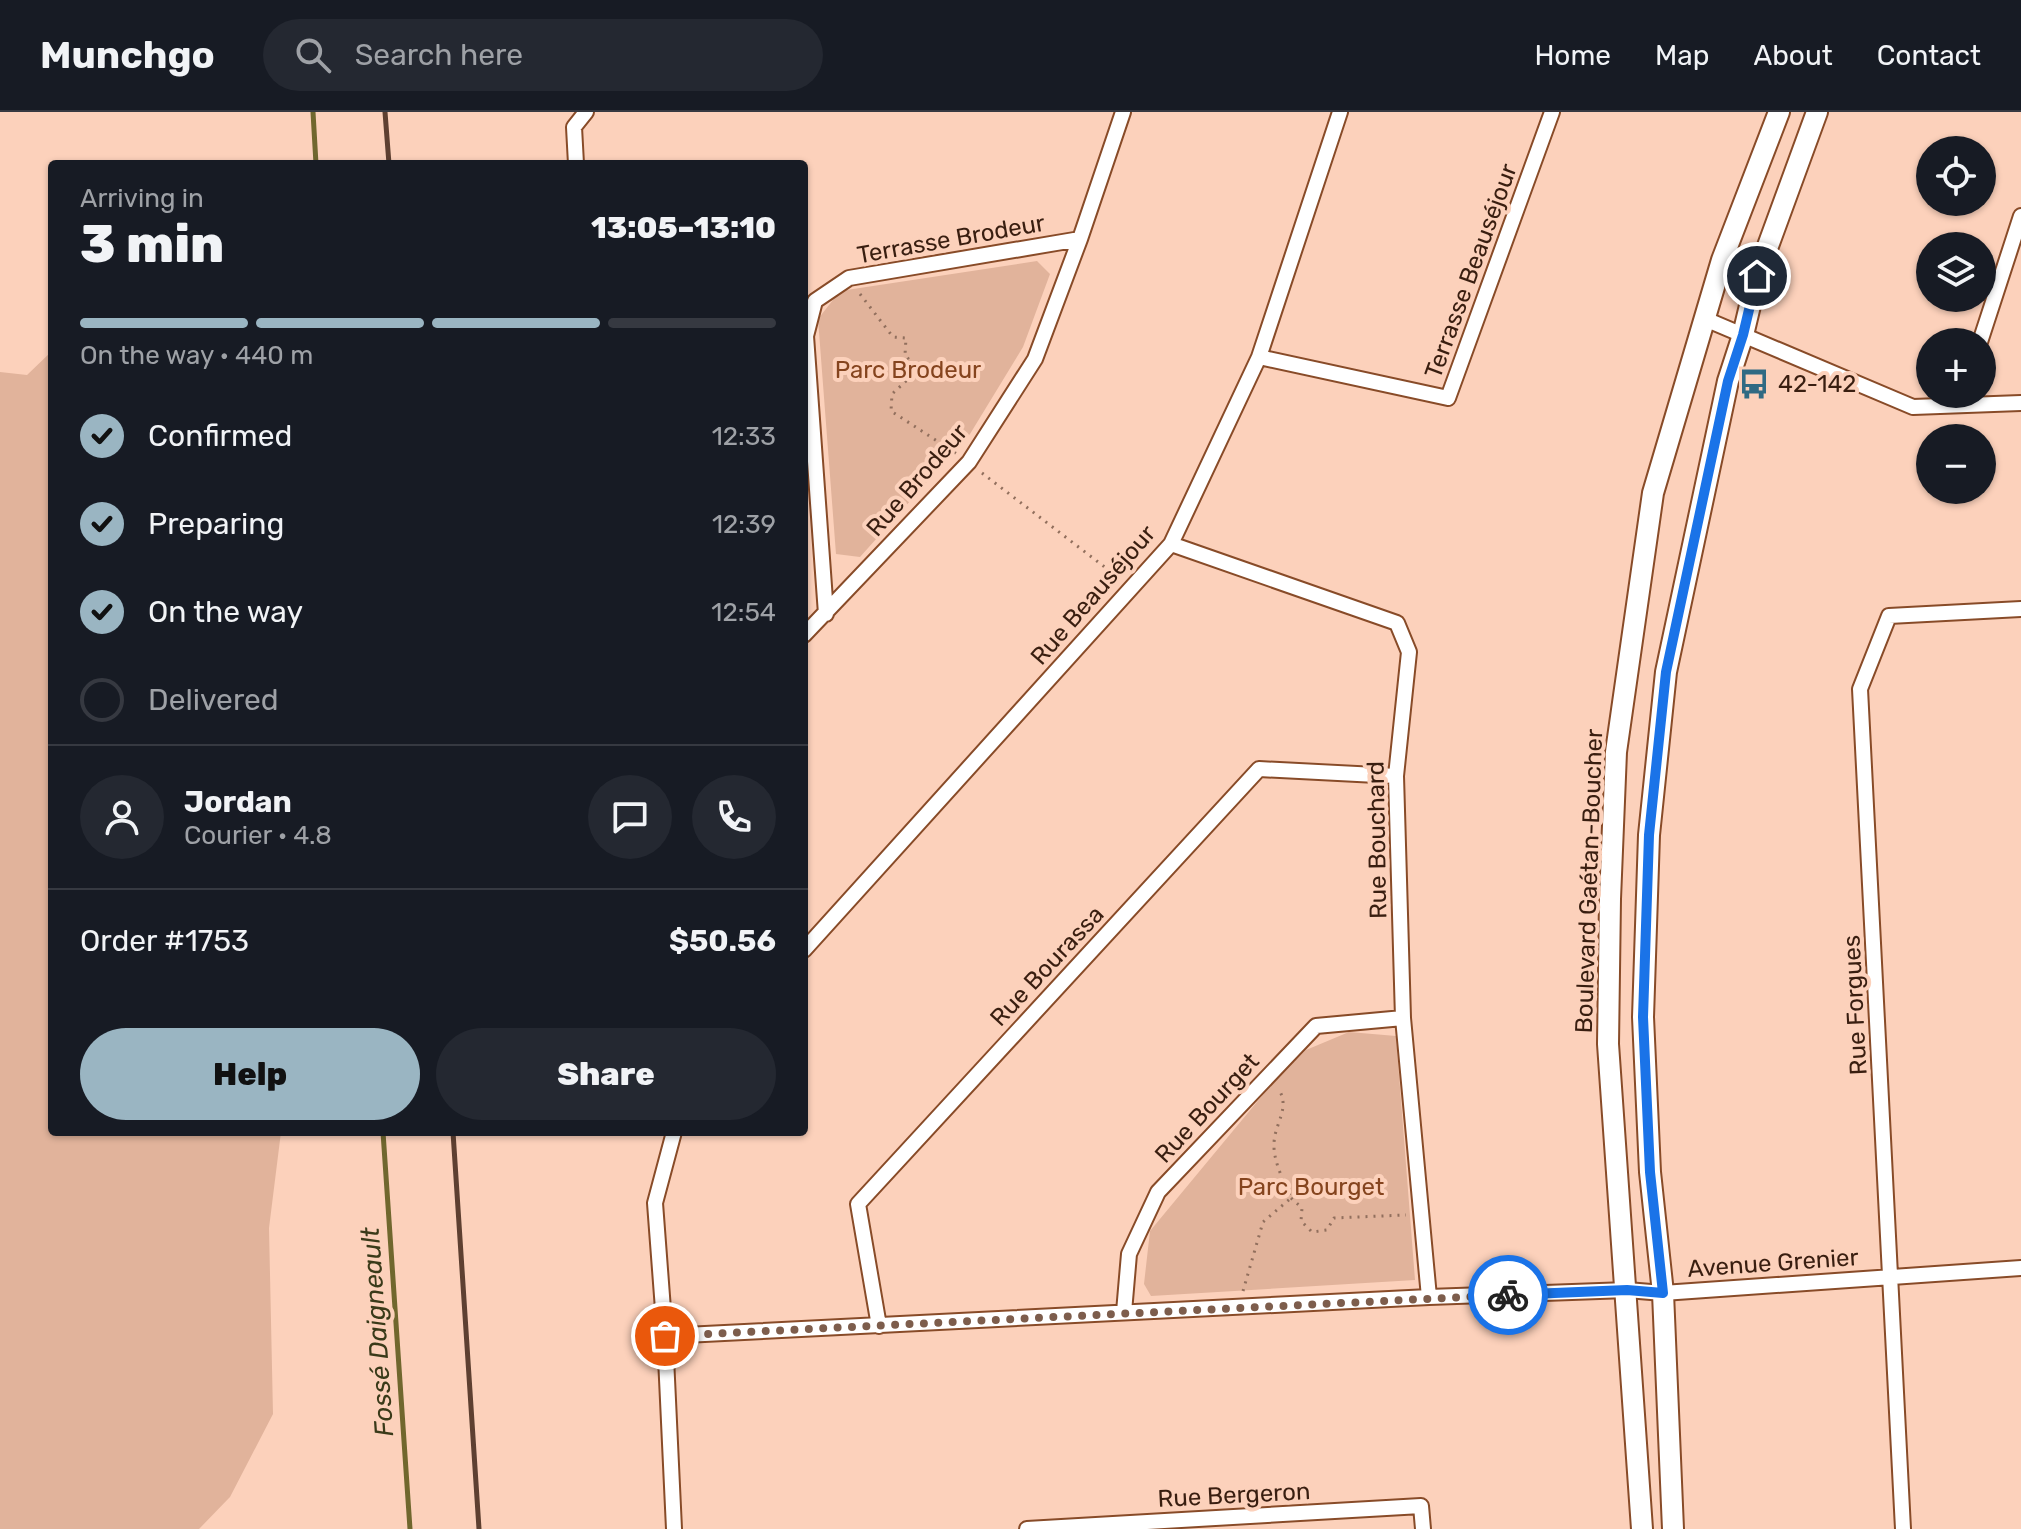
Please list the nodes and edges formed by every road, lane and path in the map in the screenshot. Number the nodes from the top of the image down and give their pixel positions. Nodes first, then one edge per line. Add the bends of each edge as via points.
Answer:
1 (586, 112) edge
2 (1123, 112) edge
3 (1340, 112) edge
4 (1552, 112) edge
5 (1779, 112) edge
6 (1817, 112) edge
7 (576, 160) edge
8 (2021, 216) edge
9 (1080, 239) junction
10 (849, 278) junction
11 (1705, 319) junction
12 (808, 328) edge
13 (1985, 328) edge
14 (1743, 335) junction
15 (1259, 357) junction
16 (808, 364) edge
17 (1996, 402) edge
18 (2021, 403) edge
19 (1916, 407) edge
20 (969, 462) junction
21 (1171, 544) junction
22 (1131, 588) junction
23 (2021, 609) edge
24 (826, 614) junction
25 (808, 631) edge
26 (1396, 776) junction
27 (808, 946) edge
28 (1403, 1018) junction
29 (1268, 1073) junction
30 (673, 1136) edge
31 (1291, 1198) junction
32 (1420, 1214) junction
33 (2021, 1268) edge
34 (1891, 1277) junction
35 (1627, 1290) junction
36 (1663, 1293) junction
37 (1429, 1297) junction
38 (1239, 1306) junction
39 (1124, 1312) junction
40 (879, 1326) junction
41 (665, 1336) junction
42 (674, 1529) edge
43 (1027, 1529) edge
44 (1423, 1529) edge
45 (1642, 1529) edge
46 (1673, 1529) edge
47 (1903, 1529) edge

1 - 7 street via 574,127
2 - 9 street, Rue Brodeur
3 - 15 street, Rue Beauséjour
4 - 15 street, Terrasse Beauséjour via 1448,398
5 - 11 main road, Boulevard Gaétan-Boucher
6 - 14 main road via 1757,276
8 - 13 street
9 - 10 street, Terrasse Brodeur
9 - 20 street, Rue Brodeur via 1035,359
10 - 12 street, Terrasse Brodeur via 815,301
10 - 20 path via 893,337 906,338 905,355 918,370 892,394 891,411
11 - 14 street
11 - 35 main road, Boulevard Gaétan-Boucher via 1653,493 1616,752 1608,1044
14 - 19 street
14 - 36 main road via 1728,381 1666,672 1649,835 1643,1017 1650,1172
15 - 21 street, Rue Beauséjour
16 - 24 street, Terrasse Brodeur
17 - 18 street
20 - 22 path
20 - 24 street, Rue Brodeur
21 - 22 street, Rue Beauséjour
21 - 26 street, Rue Bouchard via 1397,623 1409,652
22 - 27 street, Rue Beauséjour
23 - 34 street, Rue Forgues via 1889,616 1860,689
24 - 25 street, Rue Brodeur
26 - 28 street, Rue Bouchard
26 - 40 street, Rue Bourassa via 1259,769 858,1204
28 - 29 street, Rue Bourget via 1316,1026
28 - 32 street, Rue Bouchard
29 - 31 path via 1284,1097 1274,1145
29 - 39 street, Rue Bourget via 1158,1192 1129,1254
30 - 41 street via 655,1203
31 - 32 path via 1302,1208 1301,1221 1312,1232 1327,1230 1334,1218
31 - 38 path via 1263,1222
32 - 37 street, Rue Bouchard
33 - 34 street, Avenue Grenier
34 - 36 street, Avenue Grenier
34 - 47 street, Rue Forgues
35 - 36 street, Avenue Grenier
35 - 37 street, Avenue Grenier
35 - 45 main road, Boulevard Gaétan-Boucher
36 - 46 main road
37 - 38 street, Avenue Grenier
38 - 39 street, Avenue Grenier
39 - 40 street, Avenue Grenier
40 - 41 street, Avenue Grenier
41 - 42 street
43 - 44 street, Rue Bergeron via 1421,1506

